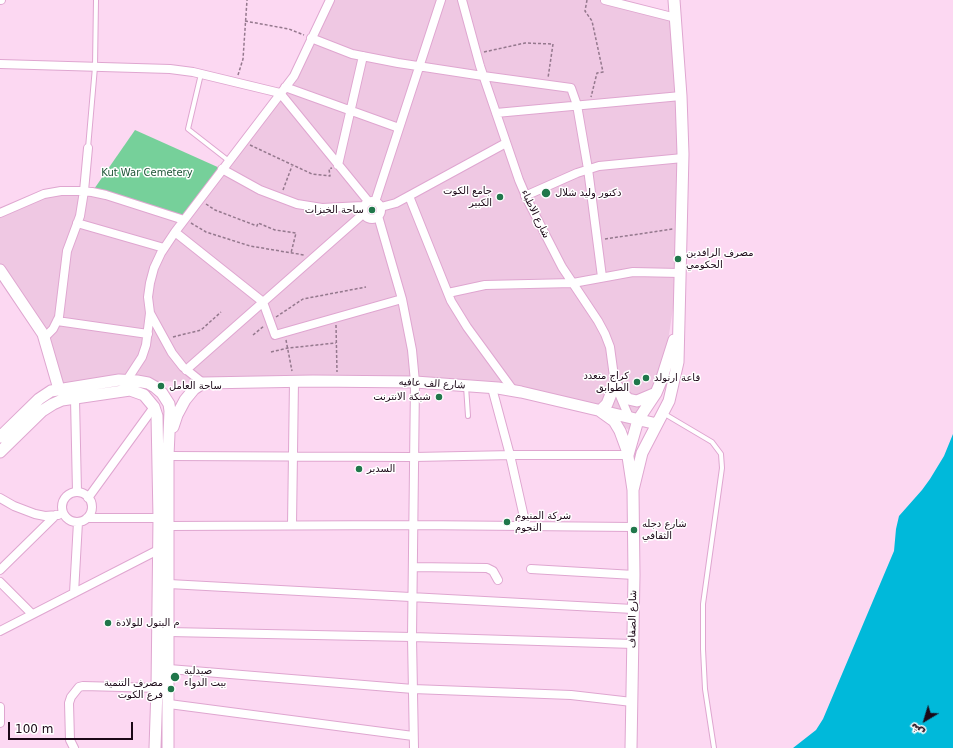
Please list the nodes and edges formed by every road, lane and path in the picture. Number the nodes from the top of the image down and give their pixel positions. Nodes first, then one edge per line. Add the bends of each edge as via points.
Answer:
1 (96, 0) edge
2 (247, 0) edge
3 (330, 0) edge
4 (441, 0) edge
5 (462, 0) edge
6 (587, 0) edge
7 (605, 0) edge
8 (674, 0) edge
9 (676, 18) junction
10 (245, 21) junction
11 (311, 38) junction
12 (476, 54) junction
13 (363, 56) junction
14 (0, 64) edge
15 (419, 66) junction
16 (95, 67) junction
17 (201, 74) junction
18 (483, 76) junction
19 (236, 82) junction
20 (548, 85) junction
21 (282, 90) junction
22 (681, 96) junction
23 (590, 104) junction
24 (577, 105) junction
25 (350, 110) junction
26 (496, 113) junction
27 (399, 128) junction
28 (243, 142) junction
29 (506, 143) junction
30 (88, 148) joint
31 (683, 158) junction
32 (229, 160) junction
33 (338, 165) junction
34 (292, 166) junction
35 (222, 169) junction
36 (588, 169) junction
37 (84, 191) junction
38 (409, 196) junction
39 (525, 196) junction
40 (280, 198) junction
41 (199, 200) junction
42 (370, 206) junction
43 (0, 213) edge
44 (378, 216) junction
45 (184, 220) junction
46 (78, 223) junction
47 (681, 227) junction
48 (174, 232) junction
49 (598, 240) junction
50 (164, 248) junction
51 (291, 253) junction
52 (312, 260) junction
53 (0, 270) edge
54 (680, 273) junction
55 (602, 277) junction
56 (573, 282) junction
57 (366, 287) dead end
58 (448, 293) junction
59 (402, 299) junction
60 (263, 302) junction
61 (221, 312) dead end
62 (150, 313) junction
63 (336, 318) junction
64 (57, 321) junction
65 (270, 321) junction
66 (678, 330) junction
67 (285, 332) junction
68 (148, 334) junction
69 (253, 335) dead end
70 (44, 338) junction
71 (164, 340) junction
72 (336, 343) junction
73 (288, 348) junction
74 (271, 352) dead end
75 (186, 370) junction
76 (127, 380) junction
77 (294, 381) junction
78 (337, 381) junction
79 (415, 382) junction
80 (203, 383) junction
81 (615, 384) junction
82 (466, 386) junction
83 (492, 388) junction
84 (59, 389) junction
85 (513, 390) junction
86 (656, 393) junction
87 (75, 399) junction
88 (154, 407) junction
89 (600, 411) junction
90 (663, 413) junction
91 (468, 416) dead end
92 (634, 418) junction
93 (657, 424) junction
94 (0, 437) edge
95 (168, 443) junction
96 (0, 452) edge
97 (510, 455) junction
98 (628, 455) junction
99 (168, 456) junction
100 (293, 457) junction
101 (414, 458) junction
102 (633, 490) junction
103 (77, 492) junction
104 (0, 498) edge
105 (88, 498) junction
106 (64, 514) junction
107 (56, 515) junction
108 (87, 518) junction
109 (159, 518) junction
110 (78, 522) junction
111 (292, 525) junction
112 (414, 525) junction
113 (168, 526) junction
114 (526, 526) junction
115 (633, 527) junction
116 (158, 550) junction
117 (413, 567) junction
118 (531, 569) dead end
119 (0, 570) edge
120 (634, 575) junction
121 (498, 580) dead end
122 (0, 582) edge
123 (169, 584) junction
124 (74, 592) junction
125 (413, 596) junction
126 (633, 609) junction
127 (32, 614) junction
128 (0, 631) edge
129 (169, 632) junction
130 (412, 637) junction
131 (633, 644) junction
132 (169, 669) junction
133 (157, 688) junction
134 (169, 688) junction
135 (413, 689) junction
136 (632, 702) junction
137 (169, 704) junction
138 (0, 707) edge
139 (0, 724) edge
140 (413, 736) junction
141 (74, 748) edge
142 (155, 748) edge
143 (168, 748) edge
144 (414, 748) edge
145 (631, 748) edge
146 (714, 748) edge

1 - 16 lane
2 - 10 path
3 - 11 street
4 - 15 street
5 - 12 street, شارع الاطباء
6 - 23 path via 585,11 592,20 603,72 597,73
7 - 9 street
8 - 9 street
9 - 22 street
10 - 11 path via 289,29
10 - 19 path via 243,59
11 - 13 street
11 - 21 street via 294,76
12 - 18 street, شارع الاطباء
12 - 20 path via 525,43 553,44
13 - 15 street
13 - 25 street
14 - 16 street
15 - 18 street
15 - 27 street
16 - 17 street via 170,69
16 - 30 lane
17 - 19 street
17 - 32 lane via 188,129
18 - 20 street
18 - 26 street, شارع الاطباء
19 - 21 street
20 - 24 street via 571,88
21 - 25 street
21 - 28 street
21 - 33 street
22 - 23 street
22 - 31 street
23 - 24 street
24 - 26 street
24 - 36 street
25 - 27 street
25 - 33 street
26 - 29 street, شارع الاطباء
27 - 42 street
28 - 32 street
28 - 34 path
29 - 38 street
29 - 39 street, شارع الاطباء
30 - 37 street
31 - 36 street
31 - 47 street
32 - 35 street
33 - 34 path via 329,169 330,176 312,174
33 - 42 street
34 - 40 path
35 - 40 street
35 - 41 street
36 - 39 street
36 - 49 street
37 - 43 street via 44,194
37 - 45 street via 106,195
37 - 46 street
38 - 42 street via 390,205
38 - 58 street
39 - 56 street, شارع الاطباء via 562,267
40 - 42 street via 322,208
41 - 45 street
41 - 51 path via 215,210 257,226 258,223 275,230 296,233
42 - 44 street via 381,211
42 - 44 street via 369,219
42 - 52 street
44 - 59 street
45 - 48 street
45 - 51 path via 206,232 250,246
46 - 50 street
46 - 64 street via 67,251
47 - 49 path
47 - 54 street
48 - 50 street
48 - 60 street
49 - 55 street
50 - 62 street via 150,283
51 - 52 path
52 - 60 street
53 - 70 street
54 - 55 street via 633,272
54 - 66 street
55 - 56 street
56 - 58 street via 485,285
56 - 81 street, شارع الاطباء via 605,334 610,347
57 - 65 path via 303,299
58 - 85 street via 467,327
59 - 63 street
59 - 79 street
60 - 65 street
60 - 75 street
61 - 71 path via 201,330
62 - 68 street
62 - 71 street
63 - 67 street
63 - 72 path
64 - 68 street
64 - 70 street
65 - 67 street via 275,335
65 - 69 path
66 - 86 street
66 - 90 street via 678,362 672,390
67 - 73 path
68 - 76 street via 142,357
70 - 84 street
71 - 75 street
72 - 73 path
72 - 78 path
73 - 74 path
73 - 77 path
75 - 80 street
76 - 84 street
76 - 95 street via 148,383 166,399 170,411
77 - 78 street, شارع الف عافيه
77 - 80 street, شارع الف عافيه
77 - 100 street
78 - 79 street, شارع الف عافيه
79 - 82 street, شارع الف عافيه
79 - 101 street
80 - 95 street via 194,389 181,408
81 - 86 street via 628,399 637,401
81 - 89 street
81 - 92 street, شارع الاطباء
82 - 83 street, شارع الف عافيه
82 - 91 lane
83 - 85 street, شارع الف عافيه
83 - 97 street
84 - 94 street via 39,399
85 - 89 street, شارع الف عافيه
86 - 92 street
87 - 88 street via 130,390 144,395
87 - 96 street via 62,400 47,407
87 - 103 street
88 - 105 street
88 - 109 street
89 - 92 street, شارع الف عافيه
89 - 98 street via 614,421
90 - 93 street
90 - 146 lane via 712,442 721,454 722,468 703,604 705,689
92 - 93 street, شارع الف عافيه
92 - 98 street
93 - 102 street via 642,454
95 - 99 street
97 - 98 street
97 - 101 street
97 - 114 street
98 - 102 street
99 - 100 street
99 - 113 street
100 - 101 street
100 - 111 street
101 - 112 street
102 - 115 street, شارع الضفاف
103 - 105 street
103 - 106 street via 65,498 62,507
104 - 107 street via 35,514
105 - 108 street via 92,509
106 - 107 street
106 - 110 street
107 - 119 street
108 - 109 street
108 - 110 street
109 - 116 street
110 - 124 street
111 - 112 street
111 - 113 street
112 - 114 street
112 - 117 street
113 - 123 street
114 - 115 street
115 - 120 street, شارع الضفاف
116 - 124 street
116 - 133 street
117 - 121 street via 487,568 493,571
117 - 125 street
118 - 120 street
120 - 126 street, شارع الضفاف
122 - 127 street
123 - 125 street
123 - 129 street
124 - 127 street
125 - 126 street
125 - 130 street
126 - 131 street, شارع الضفاف
127 - 128 street
129 - 130 street
129 - 132 street
130 - 131 street
130 - 135 street
131 - 136 street, شارع الضفاف
132 - 134 street
132 - 135 street
133 - 134 street
133 - 141 street via 79,688 73,693 69,703 70,740
133 - 142 street
134 - 137 street
135 - 136 street via 570,695
135 - 140 street
136 - 145 street, شارع الضفاف
137 - 140 street
137 - 143 street
138 - 139 street
140 - 144 street

